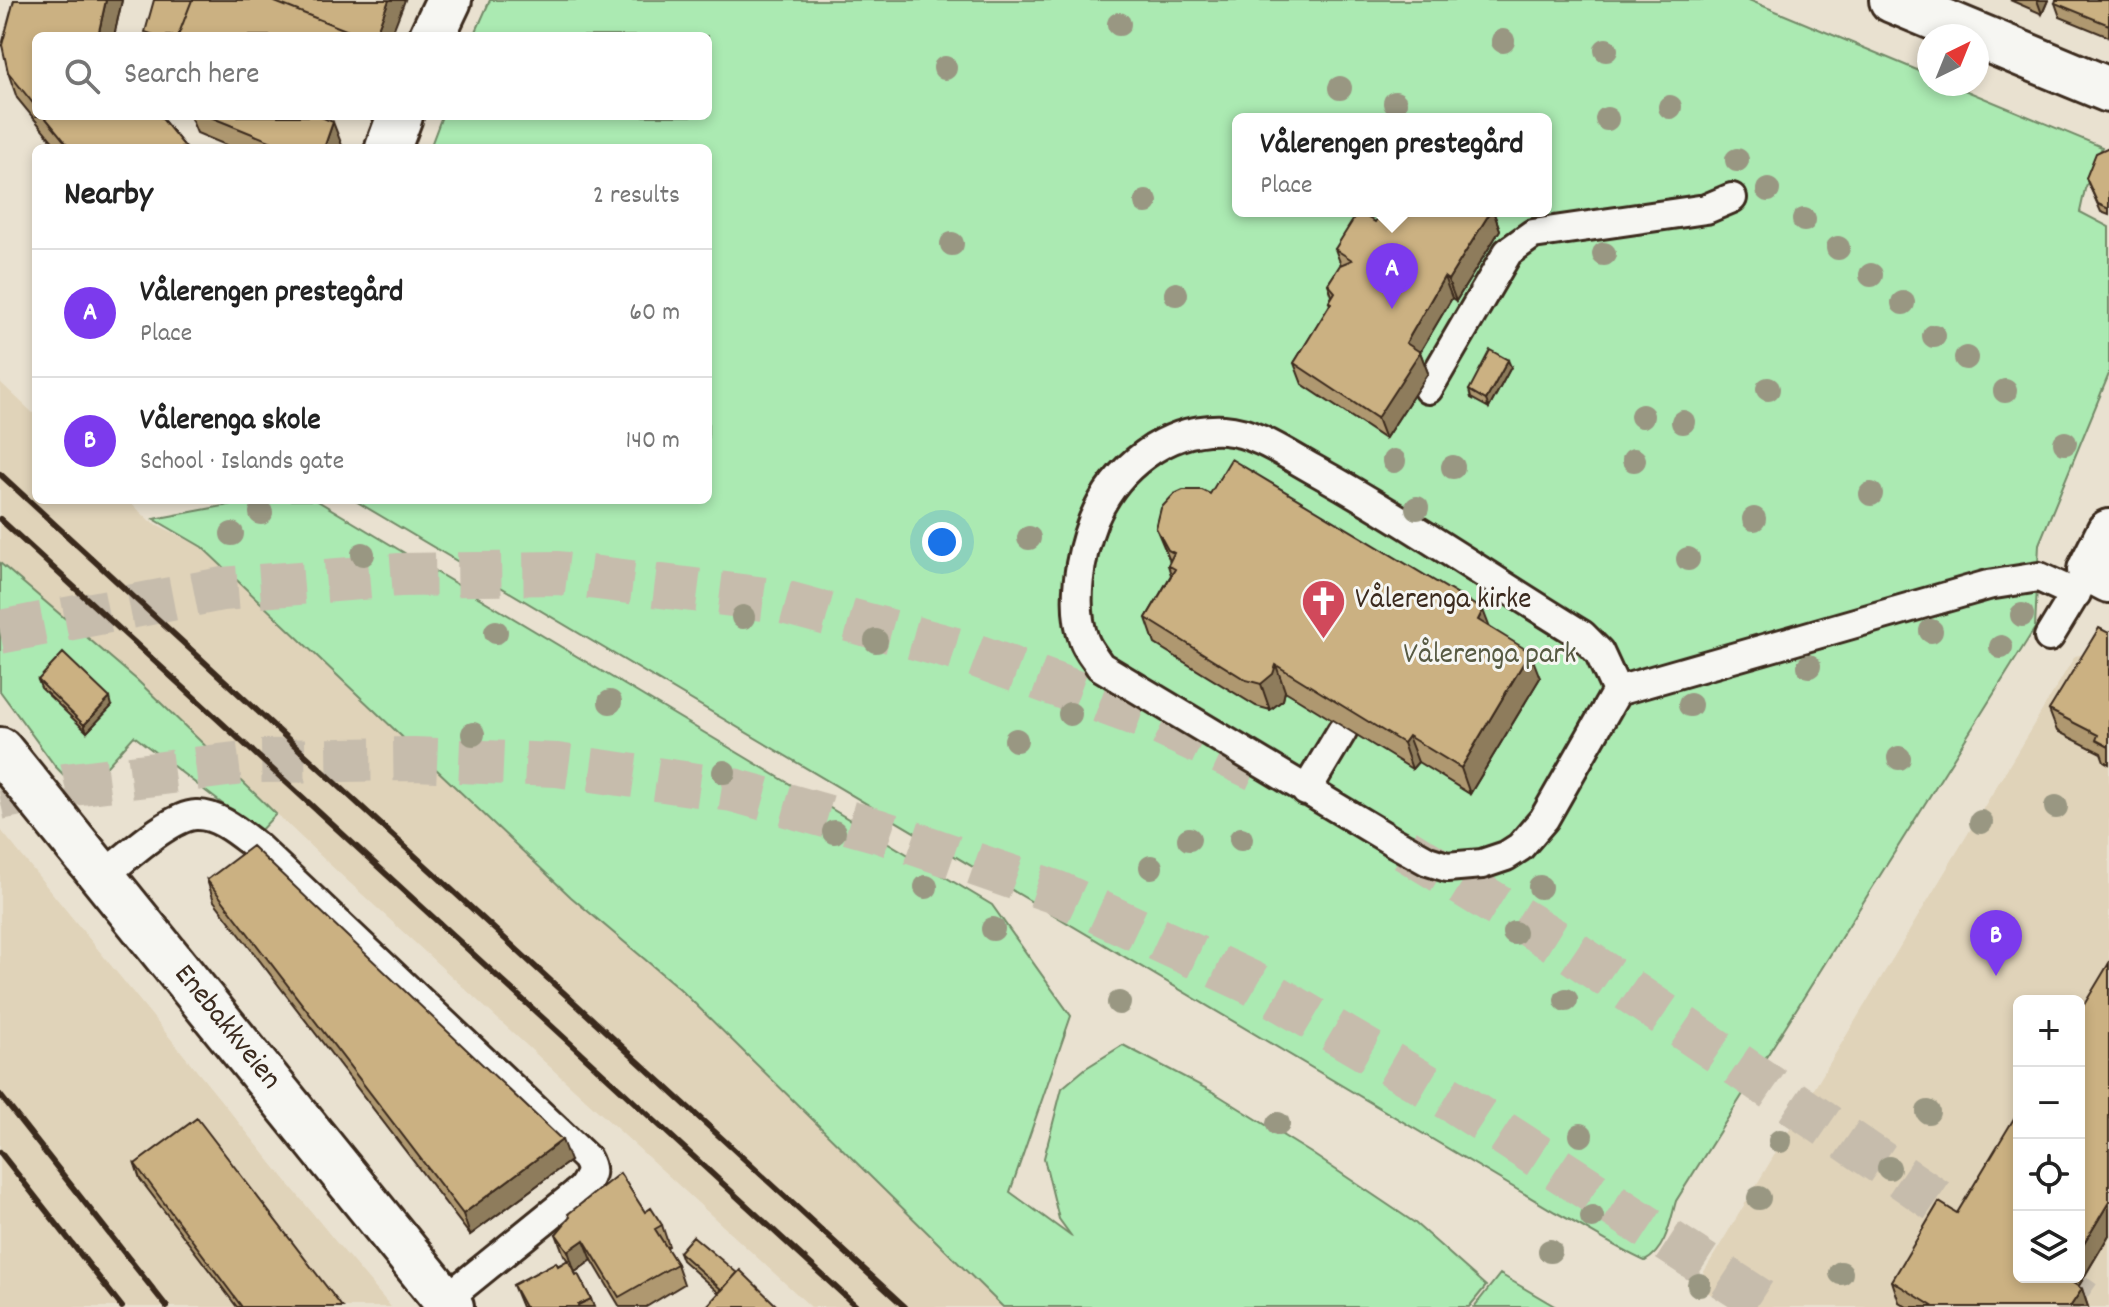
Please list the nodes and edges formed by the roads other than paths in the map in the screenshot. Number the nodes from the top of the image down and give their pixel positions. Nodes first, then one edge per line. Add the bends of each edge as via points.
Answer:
1 (449, 0) edge
2 (1892, 0) edge
3 (434, 32) edge
4 (2109, 90) edge
5 (398, 120) edge
6 (390, 144) edge
7 (1732, 198) dead end
8 (1428, 389) dead end
9 (2096, 569) edge
10 (2049, 637) dead end
11 (1617, 691) junction
12 (1342, 731) edge
13 (0, 750) edge
14 (1306, 791) junction
15 (103, 876) junction
16 (448, 1303) edge

1 - 3 street
2 - 4 street
5 - 6 street
7 - 8 lane via 1706,209 1533,234 1508,252
9 - 10 lane
9 - 11 lane via 1988,585
11 - 14 lane via 1544,819 1520,847 1482,864 1447,867 1428,861
11 - 14 lane via 1599,652 1582,635 1364,497 1252,437 1227,430 1178,436 1124,472 1096,515 1080,570 1084,642 1100,666
12 - 14 lane
13 - 15 street, Enebakkveien
15 - 16 street, Enebakkveien
15 - 16 lane via 174,822 197,815 218,820 256,846 586,1158 592,1175 582,1189

